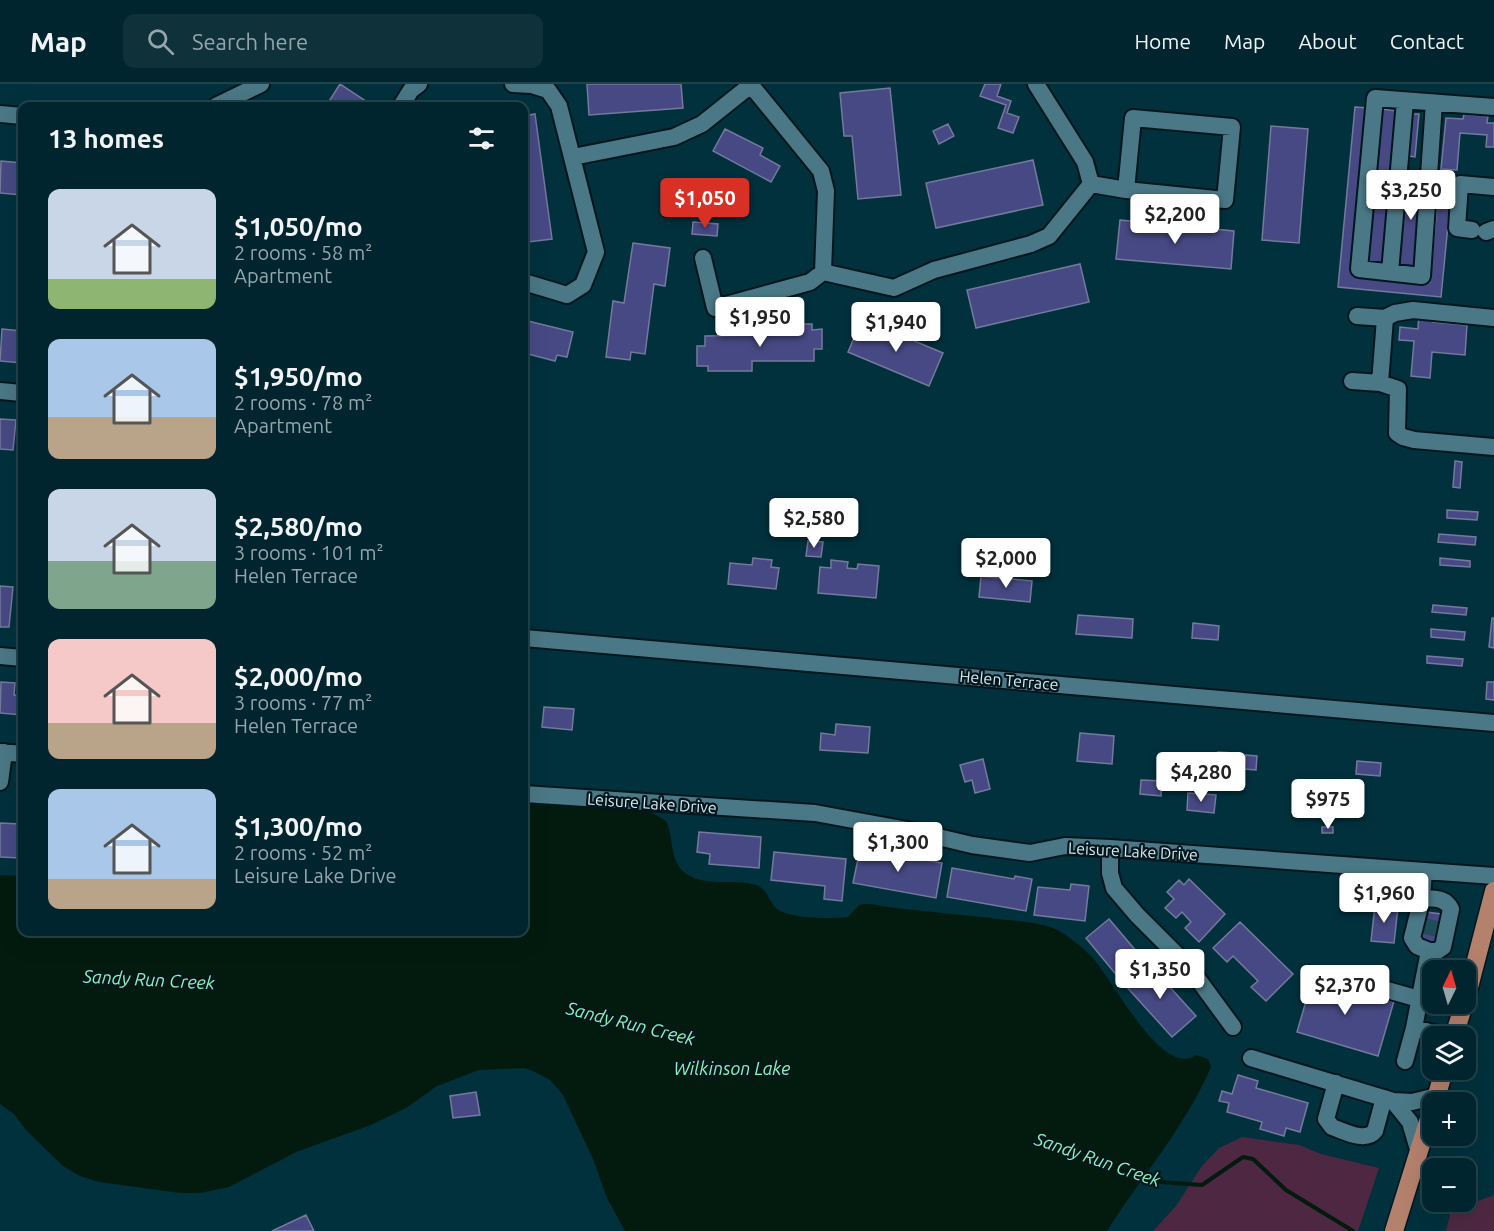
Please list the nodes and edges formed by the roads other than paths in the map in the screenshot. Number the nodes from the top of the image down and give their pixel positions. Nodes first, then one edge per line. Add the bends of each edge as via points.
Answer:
1 (261, 84) edge
2 (419, 84) edge
3 (513, 84) edge
4 (751, 84) edge
5 (1036, 84) edge
6 (1405, 101) junction
7 (224, 102) edge
8 (404, 102) edge
9 (1434, 103) junction
10 (1494, 107) edge
11 (0, 114) edge
12 (18, 116) edge
13 (573, 157) junction
14 (1091, 184) junction
15 (1494, 187) edge
16 (1126, 190) junction
17 (1484, 230) edge
18 (703, 258) dead end
19 (823, 272) junction
20 (1390, 272) junction
21 (528, 283) edge
22 (1357, 316) dead end
23 (1385, 318) junction
24 (1494, 318) edge
25 (1352, 381) dead end
26 (1380, 383) junction
27 (0, 391) edge
28 (18, 393) edge
29 (1494, 447) edge
30 (528, 638) edge
31 (0, 656) edge
32 (18, 658) edge
33 (1494, 723) edge
34 (2, 752) edge
35 (18, 754) edge
36 (0, 782) edge
37 (528, 794) edge
38 (1110, 848) junction
39 (1424, 871) junction
40 (1494, 876) edge
41 (1494, 891) edge
42 (1422, 898) junction
43 (1431, 927) junction
44 (1429, 951) junction
45 (1476, 960) edge
46 (1334, 975) dead end
47 (1419, 999) junction
48 (1233, 1027) dead end
49 (1414, 1028) junction
50 (1422, 1030) edge
51 (1251, 1058) dead end
52 (1405, 1061) dead end
53 (1336, 1083) junction
54 (1389, 1099) junction
55 (1422, 1102) edge
56 (1422, 1144) edge
57 (1419, 1153) junction
58 (1394, 1231) edge

1 - 7 street
2 - 8 street
3 - 13 street via 548,90 559,106
4 - 13 street via 702,124 674,137
4 - 19 street via 821,171 826,191
5 - 14 street via 1085,162
6 - 9 street
6 - 20 street
6 - 20 street via 1375,98 1359,269
9 - 10 street
9 - 20 street via 1422,276
11 - 12 street
13 - 21 street via 596,252 583,285 567,294
14 - 16 street
14 - 19 street via 1049,236 1031,244 934,270 894,288
15 - 17 street via 1460,184 1457,228
16 - 16 street via 1225,200 1232,127 1133,118
18 - 19 street via 716,308 810,282
22 - 23 street
23 - 24 street via 1413,310
23 - 26 street
25 - 26 street
26 - 29 street via 1398,389 1397,433 1402,437
27 - 28 street
30 - 33 street, Helen Terrace
31 - 32 street
34 - 35 street
34 - 36 street
37 - 38 street, Leisure Lake Drive via 815,813 1030,854 1065,846
38 - 39 street, Leisure Lake Drive
38 - 48 street via 1114,888 1189,967
39 - 40 street, Leisure Lake Drive
39 - 42 street
41 - 45 main road
42 - 43 street
42 - 43 street via 1442,899 1451,909
43 - 44 street via 1443,947
43 - 44 street via 1412,938 1417,946
44 - 47 street
46 - 47 street
47 - 49 street
49 - 50 street
49 - 52 street
51 - 53 street
53 - 54 street
53 - 54 street via 1326,1119 1332,1127 1354,1134 1371,1136
54 - 55 street
54 - 57 street via 1410,1122
56 - 57 main road
57 - 58 main road

